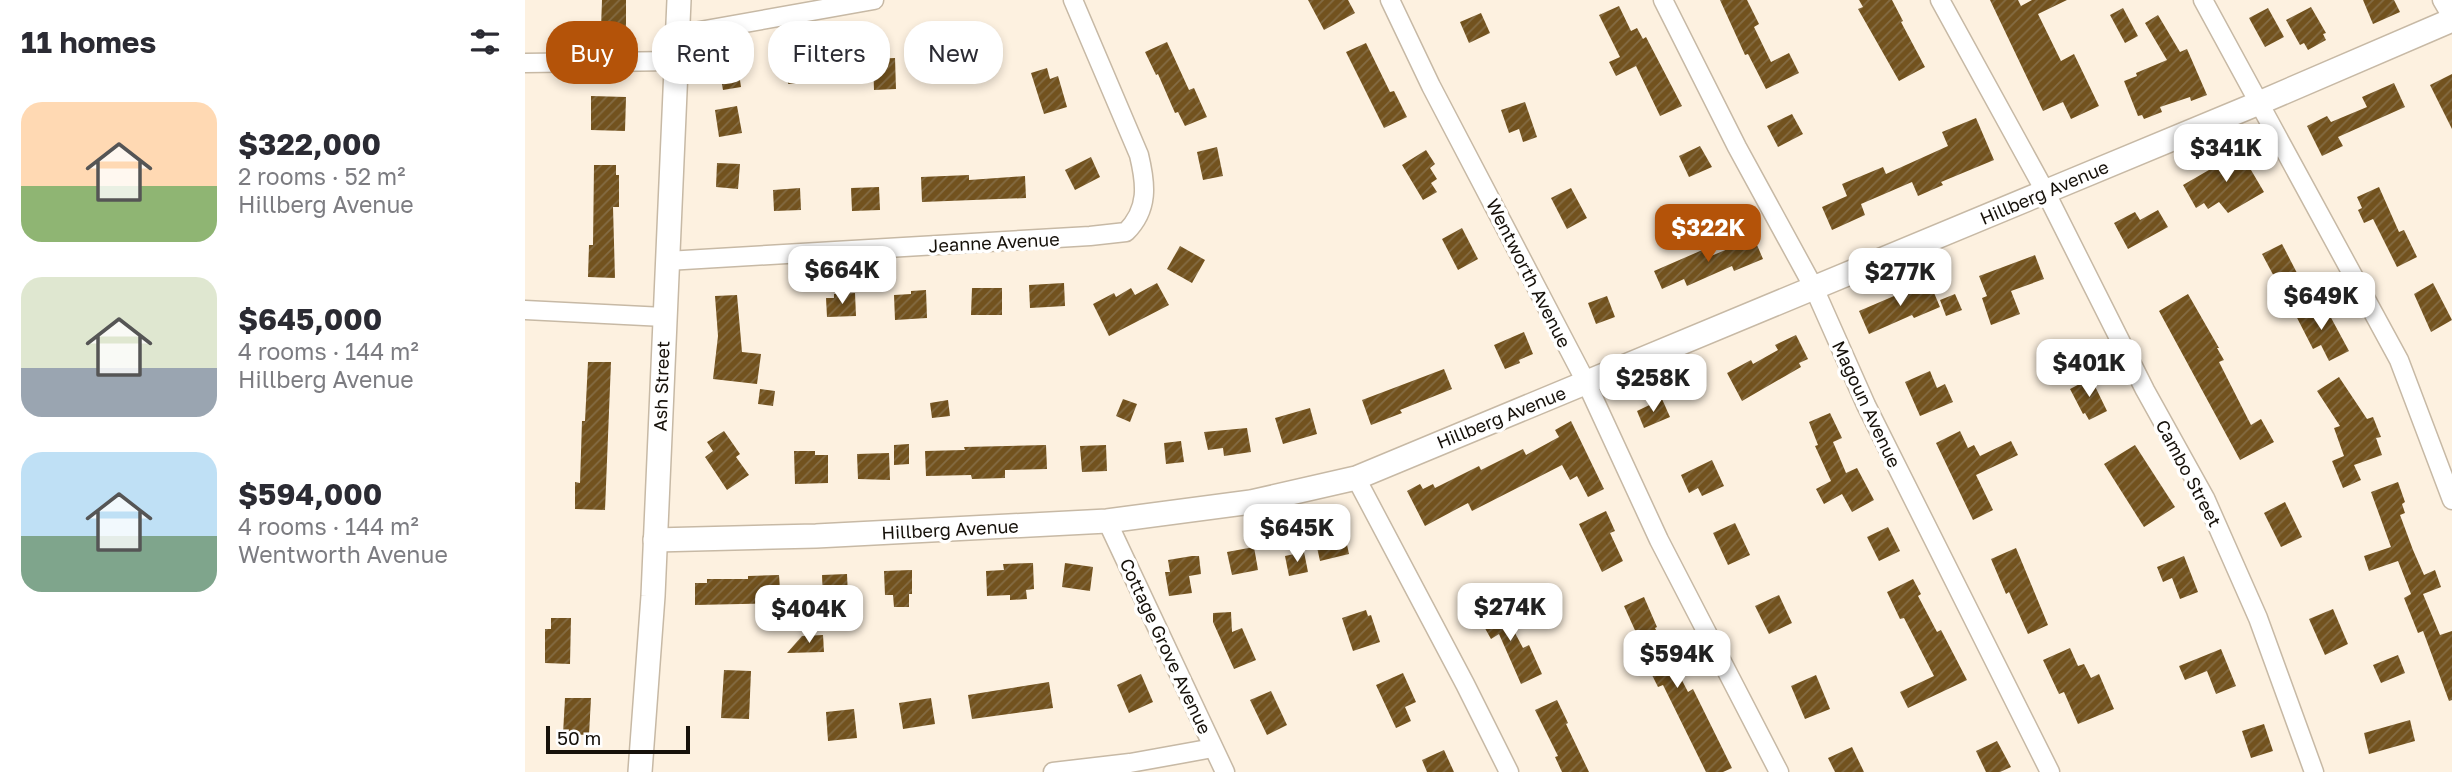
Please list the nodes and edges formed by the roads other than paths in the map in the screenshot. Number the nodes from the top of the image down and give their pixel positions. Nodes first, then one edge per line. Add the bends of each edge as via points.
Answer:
1 (678, 0) edge
2 (874, 0) edge
3 (1073, 0) edge
4 (1390, 0) edge
5 (1663, 0) edge
6 (1940, 0) edge
7 (2203, 0) edge
8 (2442, 0) edge
9 (2452, 19) edge
10 (677, 21) edge
11 (754, 21) edge
12 (652, 61) edge
13 (525, 63) edge
14 (675, 84) edge
15 (2259, 103) junction
16 (2045, 191) junction
17 (667, 261) junction
18 (1814, 288) junction
19 (525, 310) edge
20 (664, 317) junction
21 (1586, 382) junction
22 (1356, 478) junction
23 (2452, 500) edge
24 (1107, 521) junction
25 (655, 540) junction
26 (1213, 748) junction
27 (640, 772) edge
28 (1053, 772) edge
29 (1225, 772) edge
30 (1509, 772) edge
31 (1779, 772) edge
32 (2050, 772) edge
33 (2314, 772) edge

1 - 10 street, Ash Street
2 - 11 street
3 - 17 street, Jeanne Avenue via 1139,155 1145,180 1141,210 1125,232
4 - 21 street, Wentworth Avenue
5 - 18 street, Magoun Avenue
6 - 16 street, Cambo Street
7 - 15 street
8 - 9 street
9 - 15 street, Hillberg Avenue
12 - 13 street
14 - 17 street, Ash Street
15 - 16 street, Hillberg Avenue
15 - 23 street via 2399,360
16 - 18 street, Hillberg Avenue
16 - 33 street, Cambo Street via 2205,498 2258,618
17 - 20 street, Ash Street
18 - 21 street, Hillberg Avenue
18 - 32 street, Magoun Avenue via 1866,405
19 - 20 street
20 - 25 street, Ash Street
21 - 22 street, Hillberg Avenue
21 - 31 street, Wentworth Avenue via 1638,498
22 - 24 street, Hillberg Avenue via 1262,500
22 - 30 street
24 - 25 street, Hillberg Avenue
24 - 26 street, Cottage Grove Avenue
25 - 27 street, Ash Street
26 - 28 street
26 - 29 street, Cottage Grove Avenue

